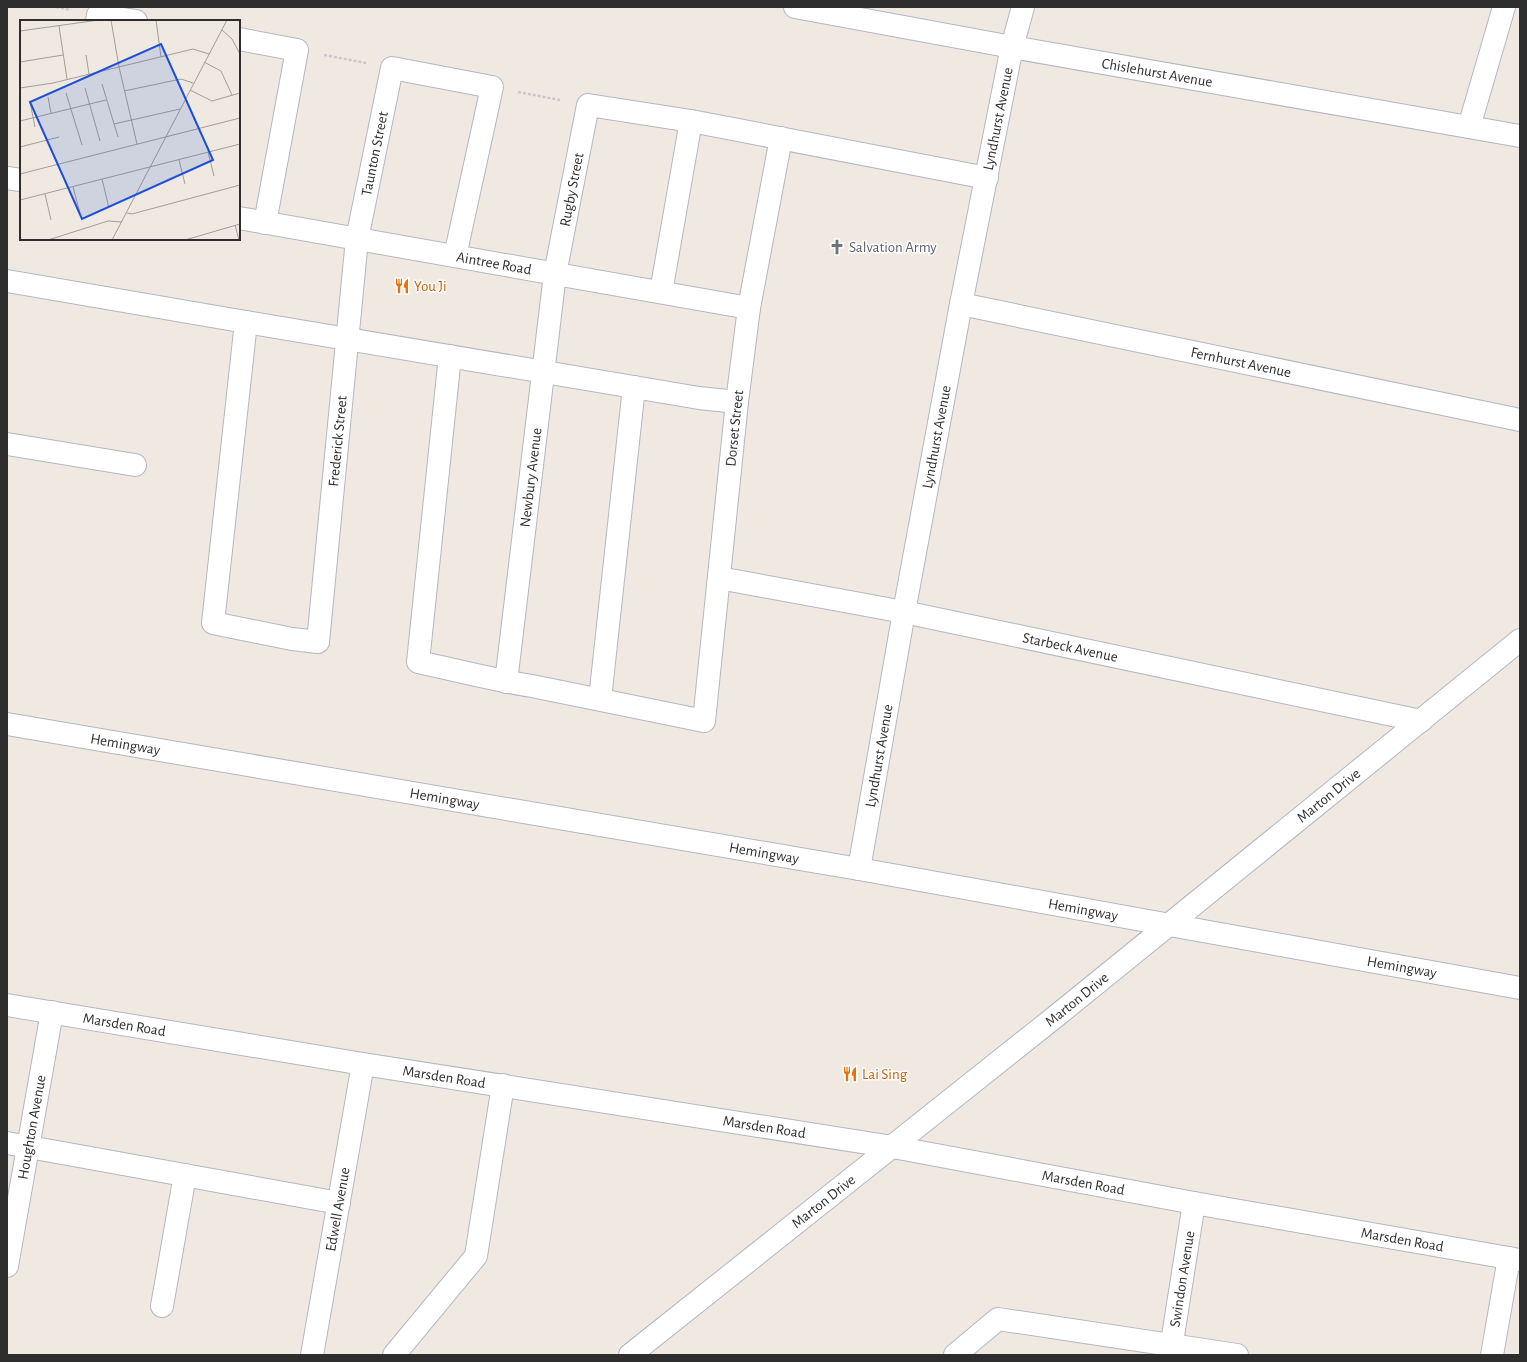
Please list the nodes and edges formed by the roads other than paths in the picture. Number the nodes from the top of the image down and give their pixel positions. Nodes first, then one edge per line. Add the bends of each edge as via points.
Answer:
1 (795, 7) edge
2 (1023, 7) edge
3 (1504, 7) edge
4 (97, 20) edge
5 (130, 20) edge
6 (240, 39) edge
7 (1012, 47) junction
8 (690, 121) junction
9 (1469, 127) junction
10 (1520, 136) edge
11 (781, 138) junction
12 (7, 178) edge
13 (987, 178) junction
14 (20, 180) edge
15 (240, 218) edge
16 (266, 223) junction
17 (357, 239) junction
18 (455, 256) junction
19 (555, 274) junction
20 (7, 281) edge
21 (661, 292) junction
22 (961, 304) junction
23 (749, 308) junction
24 (246, 322) junction
25 (347, 339) junction
26 (450, 356) junction
27 (544, 372) junction
28 (634, 387) junction
29 (737, 402) junction
30 (1520, 420) edge
31 (7, 444) edge
32 (135, 465) dead end
33 (719, 578) junction
34 (904, 612) junction
35 (1520, 640) edge
36 (506, 682) junction
37 (600, 699) junction
38 (1421, 721) junction
39 (7, 724) edge
40 (859, 869) junction
41 (1169, 926) junction
42 (1520, 988) edge
43 (7, 1004) edge
44 (52, 1012) junction
45 (363, 1064) junction
46 (503, 1085) junction
47 (17, 1144) edge
48 (893, 1147) junction
49 (185, 1175) junction
50 (339, 1203) junction
51 (1194, 1203) junction
52 (1514, 1259) edge
53 (7, 1266) edge
54 (162, 1306) dead end
55 (1171, 1350) edge
56 (312, 1355) edge
57 (394, 1355) edge
58 (630, 1355) edge
59 (955, 1355) edge
60 (1237, 1355) edge
61 (1492, 1355) edge

1 - 7 street, Chislehurst Avenue
2 - 7 street, Lyndhurst Avenue
3 - 9 street
4 - 5 street via 98,15
6 - 16 street via 298,50
7 - 9 street, Chislehurst Avenue
7 - 13 street, Lyndhurst Avenue
8 - 11 street
8 - 19 street, Rugby Street via 588,105
8 - 21 street
9 - 10 street, Chislehurst Avenue
11 - 13 street
11 - 23 street, Dorset Street
12 - 14 street
13 - 22 street, Lyndhurst Avenue
15 - 16 street, Aintree Road
16 - 17 street, Aintree Road
17 - 18 street, Aintree Road
17 - 18 street, Taunton Street via 392,68 492,87
17 - 25 street, Frederick Street
18 - 19 street, Aintree Road
19 - 21 street, Aintree Road
19 - 27 street, Newbury Avenue
20 - 24 street
21 - 23 street, Aintree Road
22 - 30 street, Fernhurst Avenue
22 - 34 street, Lyndhurst Avenue
23 - 29 street, Dorset Street
24 - 25 street
24 - 25 street, Frederick Street via 213,623 292,639 318,642
25 - 26 street
26 - 27 street
26 - 36 street via 418,662
27 - 28 street
27 - 36 street, Newbury Avenue
28 - 29 street
28 - 37 street
29 - 33 street, Dorset Street
31 - 32 street
33 - 34 street, Starbeck Avenue
33 - 37 street, Dorset Street via 704,720
34 - 38 street, Starbeck Avenue
34 - 40 street, Lyndhurst Avenue
35 - 38 street, Marton Drive
36 - 37 street
38 - 41 street, Marton Drive
39 - 40 street, Hemingway
40 - 41 street, Hemingway
41 - 42 street, Hemingway
41 - 48 street, Marton Drive
43 - 44 street, Marsden Road
44 - 45 street, Marsden Road
44 - 47 street, Houghton Avenue
45 - 46 street, Marsden Road
45 - 50 street, Edwell Avenue
46 - 48 street, Marsden Road
46 - 57 street via 476,1256
47 - 49 street
47 - 53 street, Houghton Avenue
48 - 51 street, Marsden Road
48 - 58 street, Marton Drive
49 - 50 street
49 - 54 street
50 - 56 street, Edwell Avenue
51 - 52 street, Marsden Road
51 - 55 street, Swindon Avenue
52 - 61 street
55 - 59 street via 998,1319
55 - 60 street

